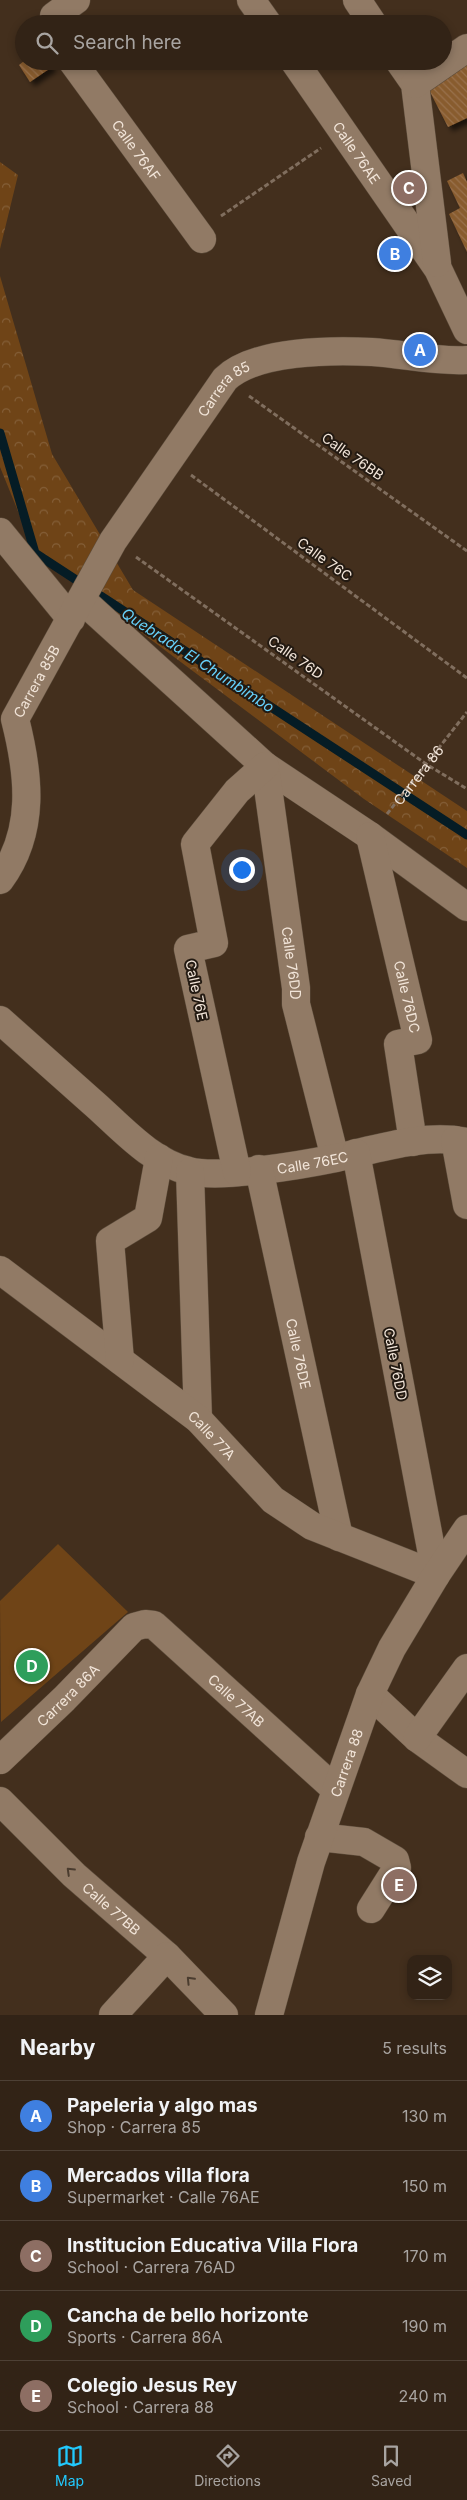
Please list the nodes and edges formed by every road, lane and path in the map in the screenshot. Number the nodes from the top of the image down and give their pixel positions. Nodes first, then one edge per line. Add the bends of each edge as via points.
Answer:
1 (76, 0) edge
2 (251, 0) edge
3 (357, 0) edge
4 (55, 15) edge
5 (262, 15) edge
6 (367, 15) edge
7 (467, 48) edge
8 (452, 58) edge
9 (79, 70) edge
10 (300, 70) edge
11 (405, 70) edge
12 (435, 70) edge
13 (415, 84) junction
14 (344, 132) junction
15 (199, 236) joint
16 (438, 269) junction
17 (467, 330) edge
18 (467, 360) edge
19 (225, 379) junction
20 (169, 459) junction
21 (0, 532) edge
22 (113, 541) junction
23 (467, 551) edge
24 (76, 610) junction
25 (467, 678) edge
26 (467, 712) edge
27 (8, 713) edge
28 (426, 764) junction
29 (265, 766) junction
30 (467, 789) edge
31 (370, 836) junction
32 (0, 880) edge
33 (467, 908) edge
34 (0, 1020) edge
35 (461, 1141) edge
36 (413, 1142) junction
37 (345, 1156) junction
38 (159, 1158) junction
39 (248, 1170) junction
40 (190, 1172) junction
41 (467, 1205) edge
42 (2, 1274) edge
43 (120, 1360) junction
44 (198, 1419) junction
45 (467, 1529) edge
46 (339, 1537) junction
47 (436, 1574) junction
48 (134, 1627) joint
49 (467, 1668) edge
50 (370, 1694) junction
51 (417, 1738) junction
52 (0, 1760) edge
53 (467, 1774) edge
54 (335, 1789) junction
55 (0, 1801) edge
56 (319, 1837) junction
57 (371, 1908) dead end
58 (167, 1956) junction
59 (113, 2015) edge
60 (224, 2015) edge
61 (269, 2015) edge

1 - 4 street
2 - 5 street
3 - 6 street
7 - 8 street
9 - 15 street, Calle 76AF
10 - 14 street, Calle 76AE
11 - 13 street
12 - 13 street
13 - 16 street
14 - 15 path
14 - 16 street, Calle 76AE
16 - 17 street
18 - 19 street, Carrera 85 via 446,361 372,352 312,354 244,366
19 - 20 street, Carrera 85
19 - 23 path, Calle 76BB
20 - 22 street, Carrera 85
20 - 25 path, Calle 76C
21 - 24 street
22 - 24 street, Carrera 85
22 - 28 path, Calle 76D
24 - 27 street, Carrera 85B via 36,678
24 - 29 street
26 - 28 path, Carrera 86
27 - 32 street, Carrera 85B via 23,752 28,804 24,829
28 - 30 path, Calle 76D
28 - 31 path, Carrera 86
29 - 31 street
29 - 37 street, Calle 76DD via 296,1004
29 - 39 street, Calle 76E via 237,791 195,844 214,943 188,949
31 - 33 street
31 - 36 street, Calle 76DC via 418,1040 398,1044
34 - 38 street, Calle 76EC
35 - 36 street, Calle 76EC
35 - 41 street
36 - 37 street, Calle 76EC
37 - 39 street, Calle 76EC
37 - 47 street, Calle 76DD
38 - 40 street, Calle 76EC
38 - 43 street via 148,1218 110,1241
39 - 40 street, Calle 76EC via 206,1174
39 - 46 street, Calle 76DE via 296,1336
40 - 44 street
42 - 43 street, Calle 77A
43 - 44 street, Calle 77A
44 - 46 street, Calle 77A via 273,1500 312,1526
45 - 47 street, Carrera 88
46 - 47 street, Calle 77A
47 - 50 street, Carrera 88 via 392,1648
48 - 52 street, Carrera 86A
48 - 54 street, Calle 77AB via 154,1625
49 - 51 street
50 - 51 street
50 - 54 street, Carrera 88
51 - 53 street
54 - 56 street, Carrera 88
58 -> 55 street, Calle 77BB via 74,1874
56 - 57 street via 364,1842 395,1860 397,1868
56 - 61 street, Carrera 88
58 - 59 street
60 -> 58 street, Calle 77BB

